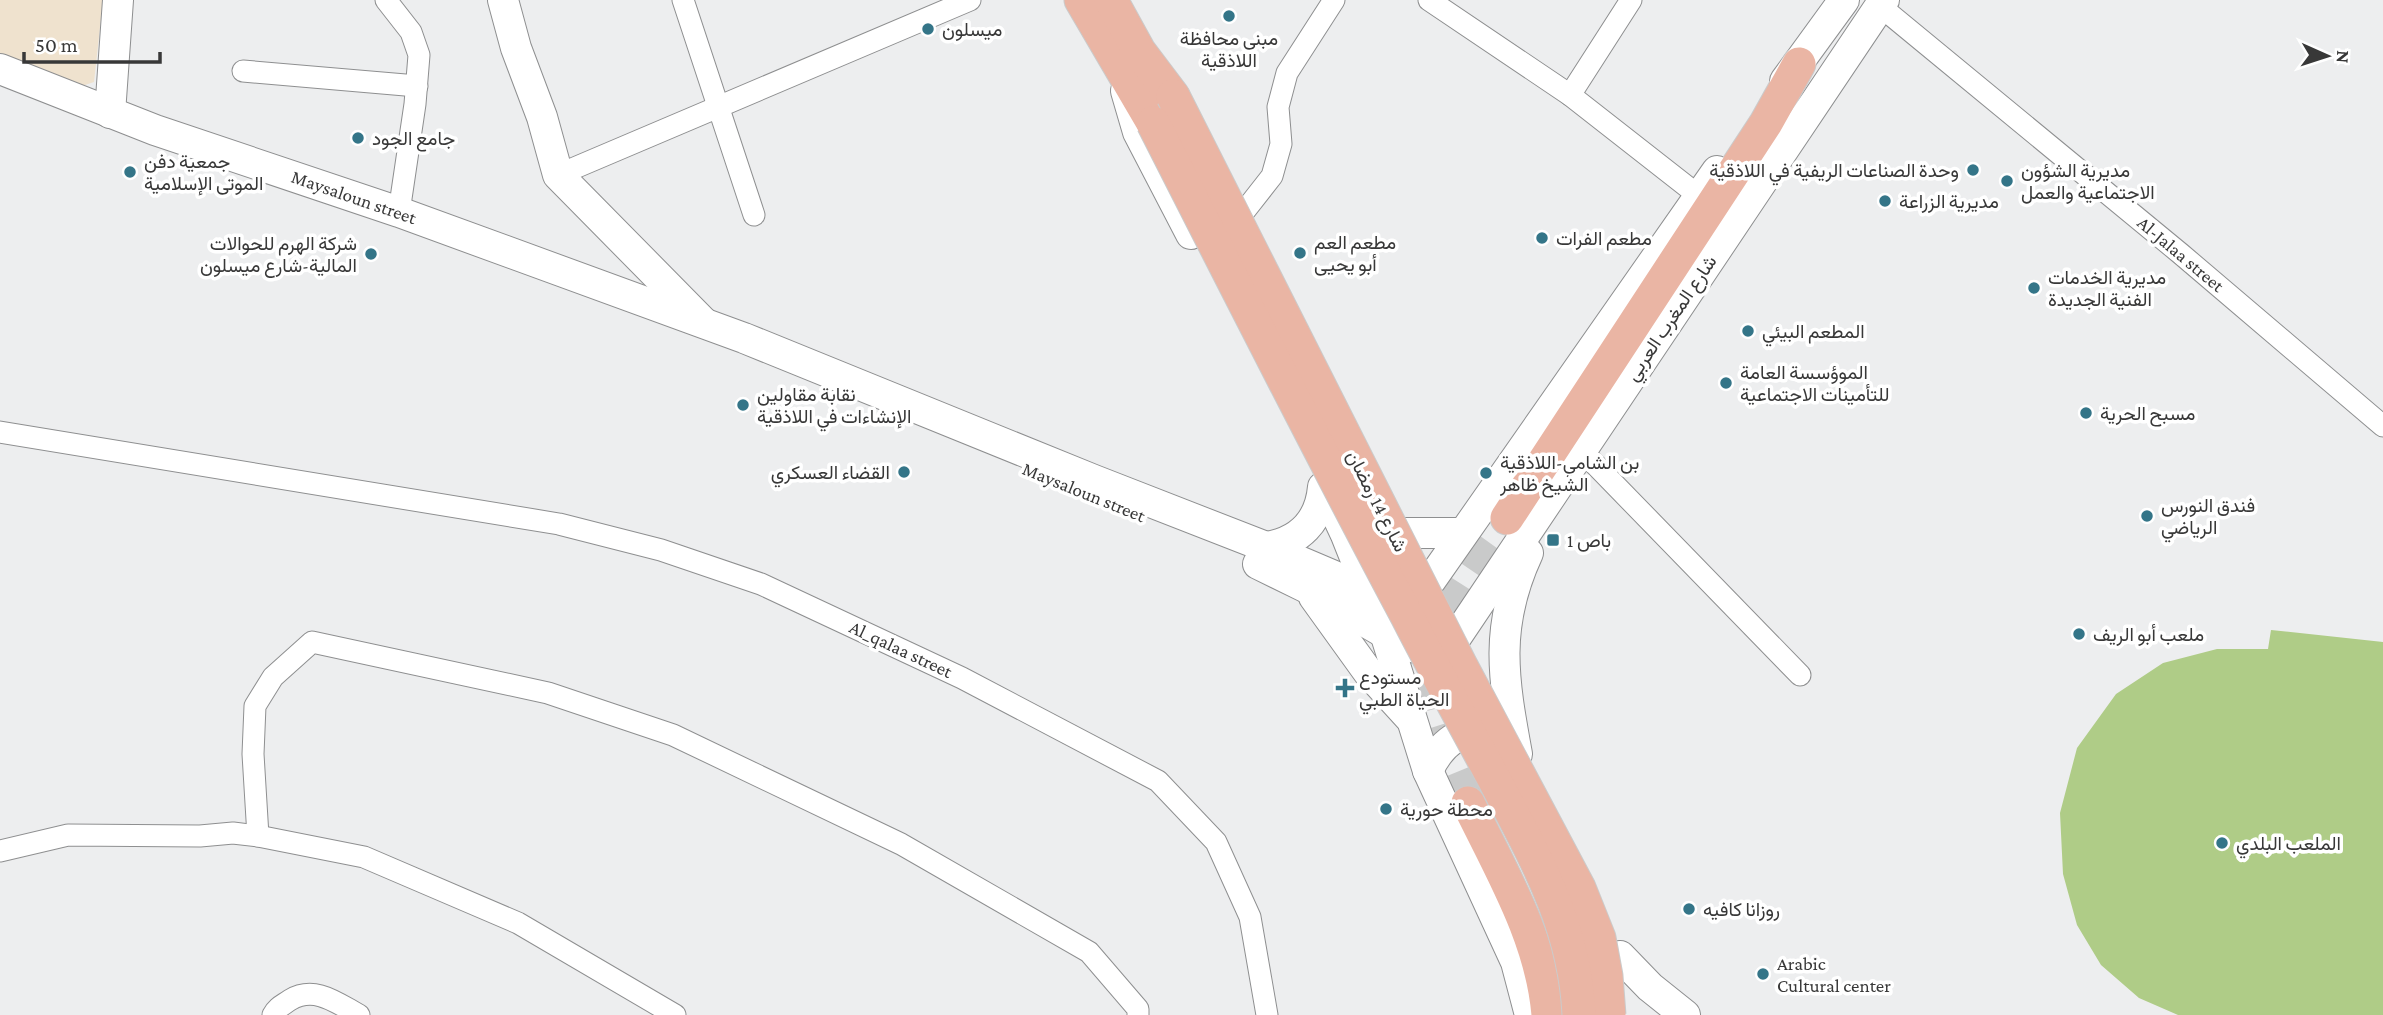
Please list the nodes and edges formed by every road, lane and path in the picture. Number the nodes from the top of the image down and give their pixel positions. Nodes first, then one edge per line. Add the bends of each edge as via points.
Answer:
1 (118, 0) edge
2 (386, 0) edge
3 (683, 0) edge
4 (970, 0) edge
5 (1081, 0) edge
6 (1111, 0) edge
7 (1334, 0) edge
8 (1429, 0) edge
9 (1631, 0) edge
10 (1844, 0) edge
11 (509, 2) edge
12 (1882, 3) edge
13 (1129, 60) junction
14 (1799, 64) junction
15 (0, 69) edge
16 (243, 71) dead end
17 (417, 86) junction
18 (1570, 94) junction
19 (719, 107) junction
20 (110, 113) junction
21 (558, 175) junction
22 (1699, 196) junction
23 (399, 212) junction
24 (1243, 213) junction
25 (754, 215) dead end
26 (708, 327) junction
27 (2383, 426) edge
28 (0, 432) edge
29 (1582, 451) junction
30 (1564, 478) junction
31 (1323, 487) junction
32 (1507, 518) tunnel mouth
33 (1401, 533) junction
34 (1463, 533) junction
35 (1266, 547) junction
36 (1431, 580) junction
37 (1307, 588) junction
38 (1368, 590) junction
39 (1385, 633) junction
40 (1457, 636) junction
41 (1800, 675) dead end
42 (1410, 718) junction
43 (1517, 754) junction
44 (1428, 771) junction
45 (1468, 803) tunnel mouth
46 (258, 836) junction
47 (0, 852) edge
48 (1620, 956) junction
49 (664, 1012) edge
50 (273, 1015) edge
51 (359, 1015) edge
52 (1138, 1015) edge
53 (1266, 1015) edge
54 (1530, 1015) edge
55 (1548, 1015) edge
56 (1579, 1015) edge
57 (1609, 1015) edge
58 (1623, 1015) edge
59 (1685, 1015) edge

1 - 20 main road
2 - 17 street via 411,32 419,55
3 - 19 street
4 - 19 street
5 - 13 main road, شارع 14 رمضان
6 - 13 main road, شارع 14 رمضان
7 - 24 street via 1287,73 1278,107 1282,144 1272,176
8 - 18 street
9 - 18 street
10 - 14 main road
11 - 21 main road via 516,48
12 - 27 street, Al-Jalaa street
12 - 29 main road, شارع المغرب العربي
13 - 24 main road via 1190,102
13 - 31 main road via 1138,132
13 - 56 main road, شارع 14 رمضان, bridge via 1153,123 1535,856 1571,950
13 - 57 main road, شارع 14 رمضان, bridge via 1174,96 1460,663 1579,888 1599,938
14 - 22 main road
14 - 32 main road via 1766,123
15 - 20 main road, Maysaloun street
16 - 17 street
17 - 23 street
18 - 22 street
19 - 21 street
19 - 25 street
20 - 23 main road, Maysaloun street
21 - 26 main road
22 - 34 main road
23 - 26 main road, Maysaloun street
24 - 33 main road
26 - 35 main road, Maysaloun street
26 - 37 main road, Maysaloun street via 722,341 762,364 1085,492
28 - 53 street, Al_qalaa street via 559,524 661,550 761,584 962,678 1158,781 1216,842 1250,917
29 - 30 main road, شارع المغرب العربي
29 - 41 street
30 - 40 main road, شارع المغرب العربي
30 - 43 main road via 1520,570 1506,623 1505,691
31 - 35 main road via 1319,510 1306,529 1288,542
31 - 38 main road
33 - 34 main road
33 - 36 main road
34 - 36 main road
35 - 38 main road, Maysaloun street
36 - 38 main road, Maysaloun street via 1402,597 1379,596
36 - 40 main road
37 - 39 main road, Maysaloun street
37 - 42 main road via 1368,672
38 - 39 main road
39 - 40 main road, Maysaloun street via 1407,646 1426,650 1442,647
39 - 42 main road
40 - 43 main road
42 - 44 main road
43 - 44 main road via 1504,740 1486,733 1467,733 1449,740
43 - 48 main road via 1609,917
44 - 54 main road via 1516,962
45 - 55 main road via 1525,920 1546,985
46 - 47 street via 68,835
46 - 49 street via 364,856 403,872 518,923
46 - 52 street via 255,706 273,677 313,642 548,693 673,735 901,844 1089,952 1138,1009
48 - 58 main road
48 - 59 main road
50 - 51 street via 299,995 321,995

